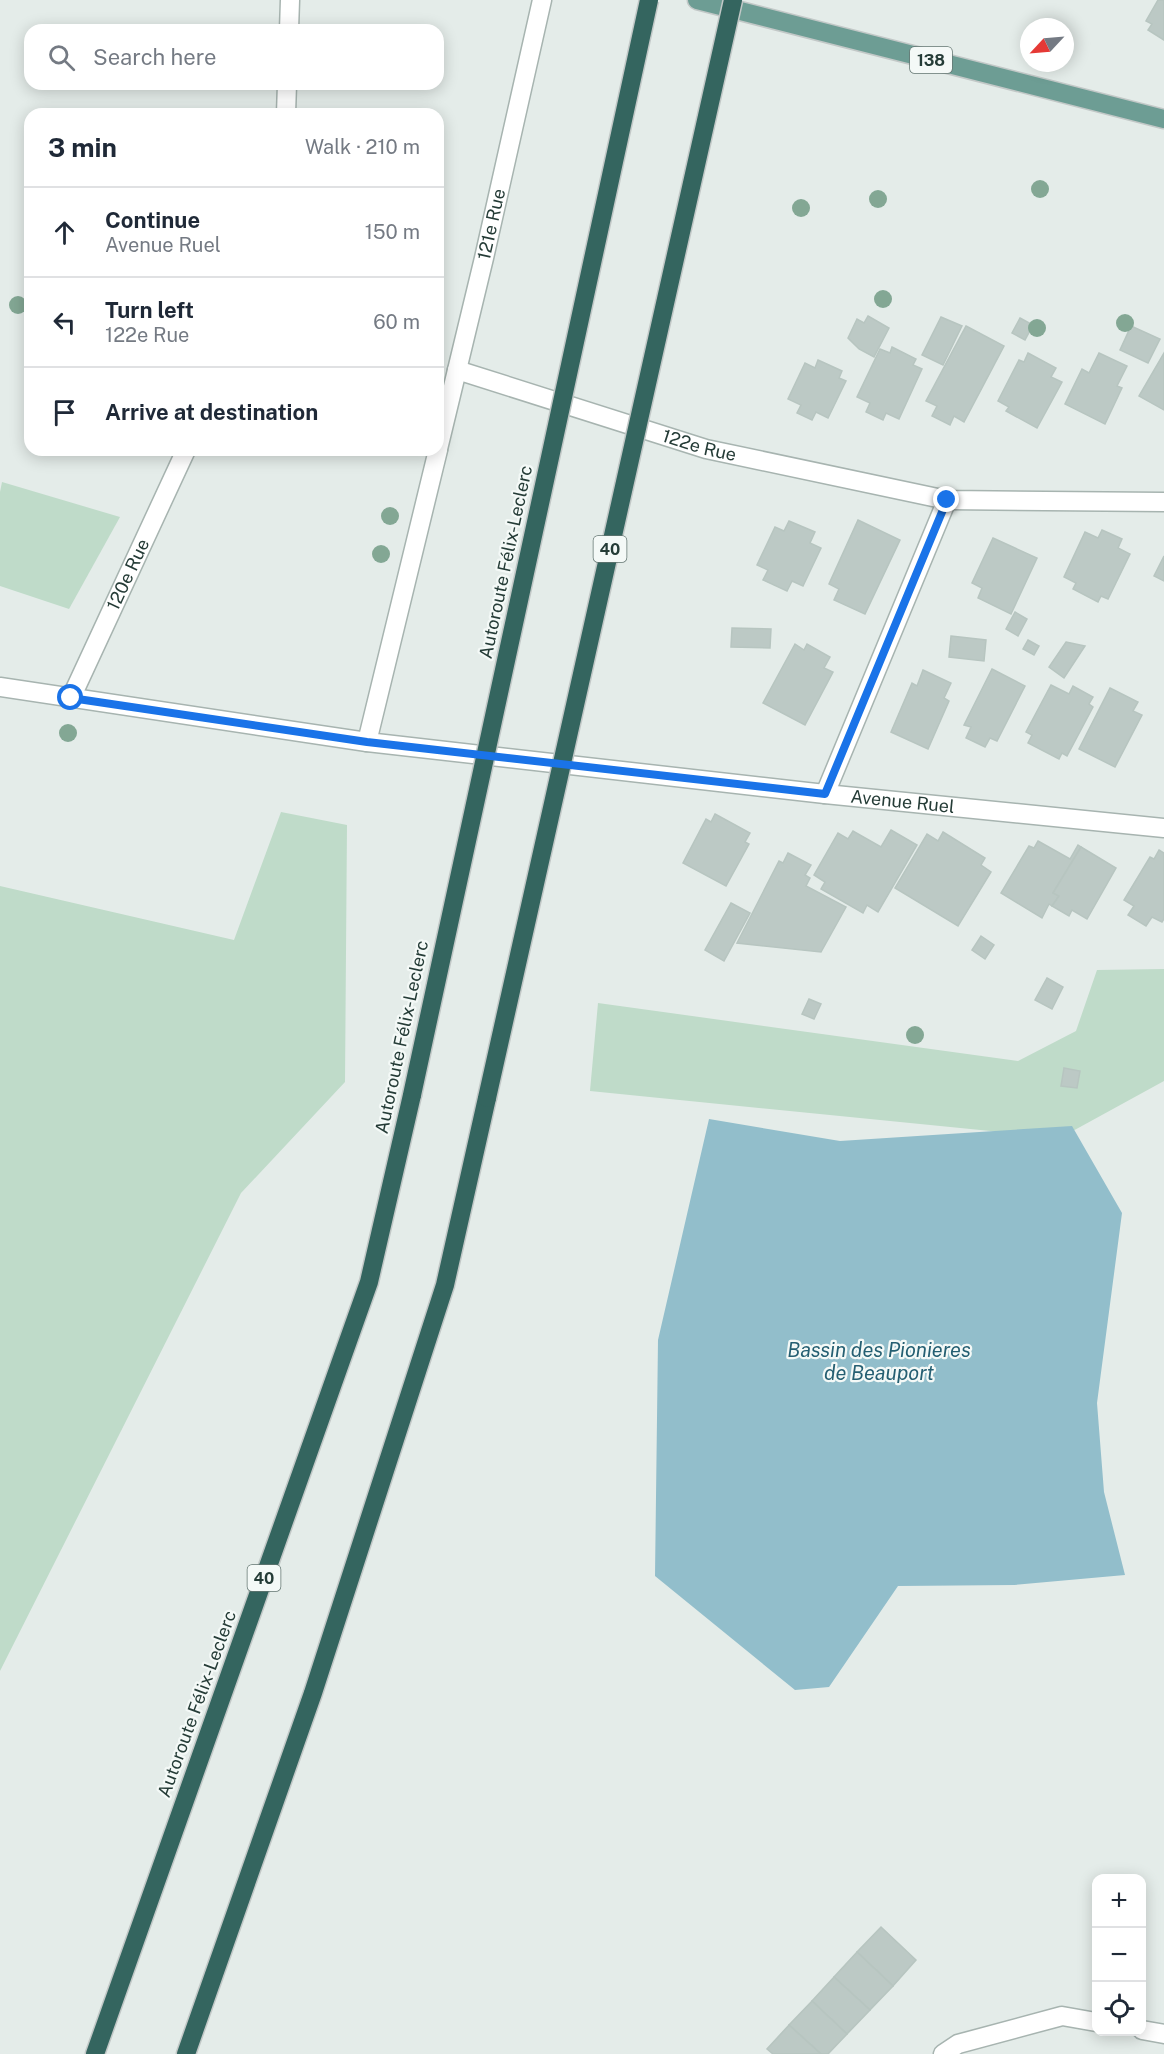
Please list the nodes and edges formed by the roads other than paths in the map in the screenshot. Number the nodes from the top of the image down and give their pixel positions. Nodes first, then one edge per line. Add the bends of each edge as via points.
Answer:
1 (290, 0) edge
2 (542, 0) edge
3 (649, 0) edge
4 (697, 0) edge
5 (733, 0) edge
6 (289, 24) edge
7 (287, 90) edge
8 (286, 108) edge
9 (1164, 119) edge
10 (457, 370) junction
11 (444, 425) edge
12 (183, 456) edge
13 (437, 456) edge
14 (947, 500) junction
15 (1164, 502) edge
16 (0, 687) edge
17 (71, 698) junction
18 (367, 742) junction
19 (825, 794) junction
20 (1164, 828) edge
21 (1092, 2021) edge
22 (1146, 2031) edge
23 (1164, 2034) edge
24 (95, 2054) edge
25 (186, 2054) edge
26 (943, 2054) edge

1 - 6 street
2 - 10 street, 121e Rue
3 - 24 highway, Autoroute Félix-Leclerc / 40, bridge via 369,1282
4 - 9 main road, 138
5 - 25 highway, 40, bridge via 445,1285 313,1693
7 - 8 street
10 - 11 street, 121e Rue
10 - 14 street, 122e Rue via 706,449
12 - 17 street, 120e Rue
13 - 18 street, 121e Rue
14 - 15 street, 122e Rue
14 - 19 street
16 - 17 street, Avenue Ruel
17 - 18 street, Avenue Ruel
18 - 19 street, Avenue Ruel
19 - 20 street, Avenue Ruel
21 - 26 street via 1062,2016 958,2044
22 - 23 street

